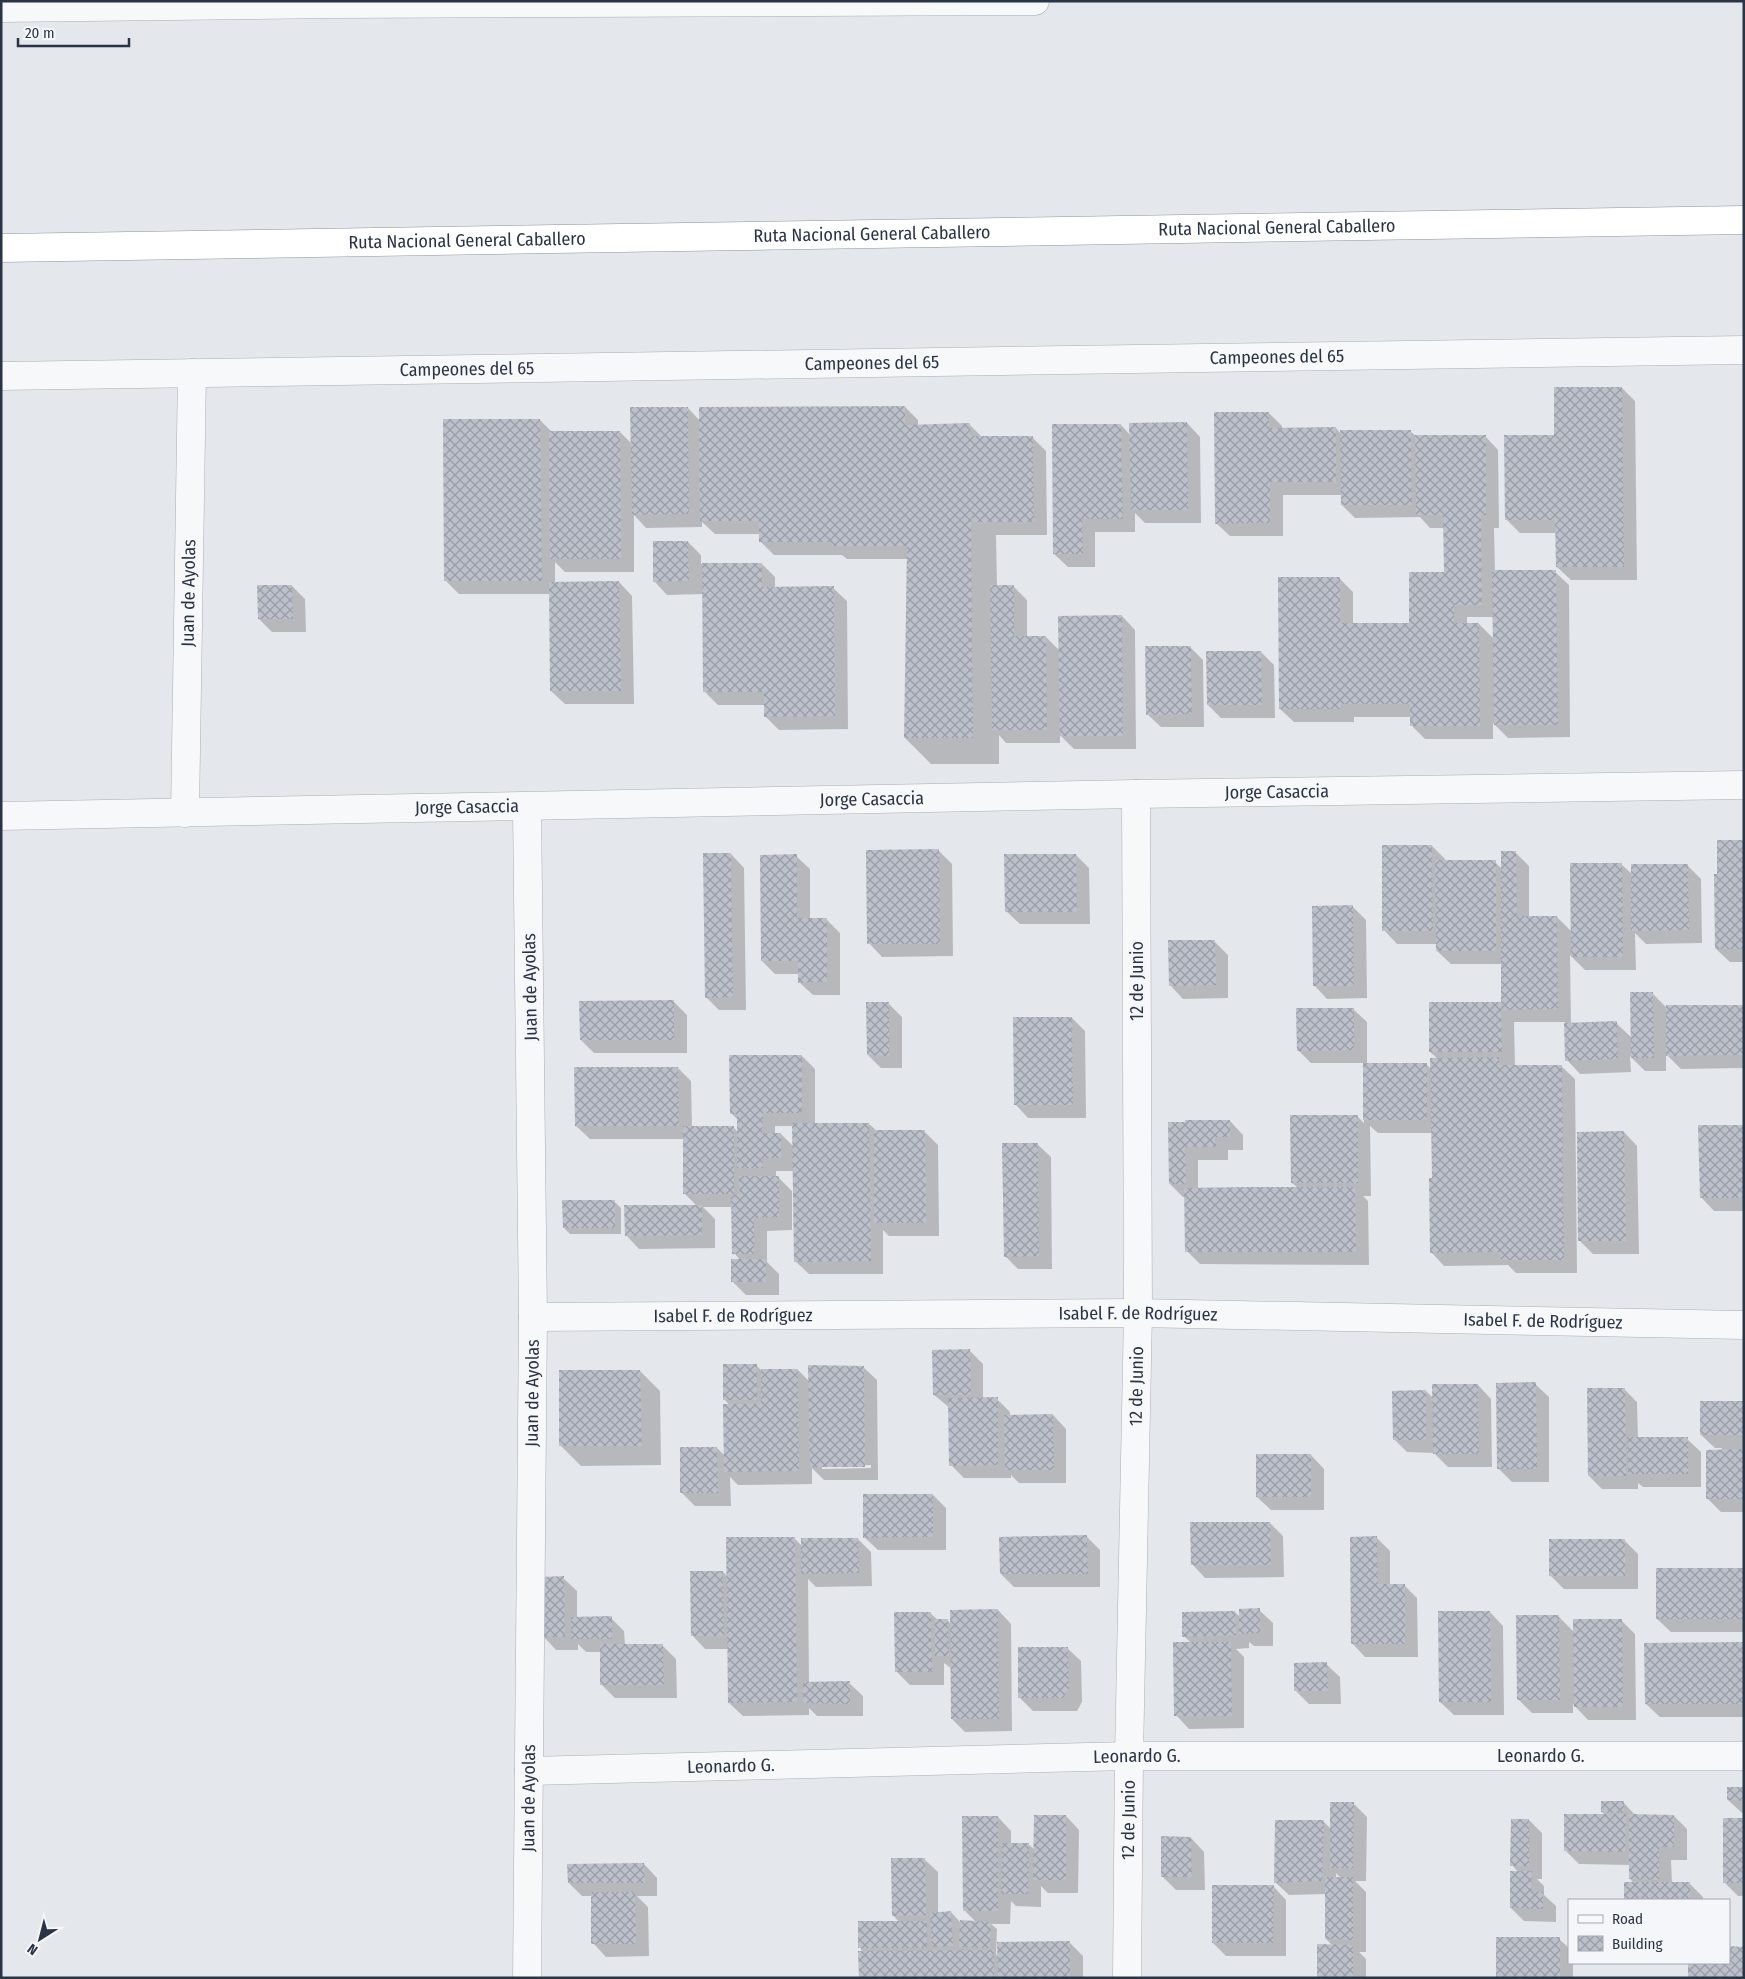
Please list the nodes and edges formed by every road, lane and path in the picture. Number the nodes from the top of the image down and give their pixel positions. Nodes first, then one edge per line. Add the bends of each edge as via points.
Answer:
1 (1035, 1) edge
2 (1, 8) edge
3 (1744, 220) edge
4 (1, 248) edge
5 (1744, 350) edge
6 (192, 373) junction
7 (1, 376) edge
8 (1744, 785) edge
9 (1136, 794) junction
10 (527, 807) junction
11 (185, 813) junction
12 (1, 816) edge
13 (1138, 1314) junction
14 (533, 1317) junction
15 (1744, 1325) edge
16 (1129, 1756) junction
17 (1744, 1756) edge
18 (529, 1771) junction
19 (527, 1978) edge
20 (1128, 1978) edge

1 - 2 street
3 - 4 highway, Ruta Nacional General Caballero
5 - 6 street, Campeones del 65
6 - 7 street, Campeones del 65
6 - 11 street, Juan de Ayolas
8 - 9 street, Jorge Casaccia
9 - 10 street, Jorge Casaccia
9 - 13 street, 12 de Junio
10 - 11 street, Jorge Casaccia
10 - 14 street, Juan de Ayolas
11 - 12 street, Jorge Casaccia
13 - 14 street, Isabel F. de Rodríguez
13 - 15 street, Isabel F. de Rodríguez
13 - 16 street, 12 de Junio
14 - 18 street, Juan de Ayolas
16 - 17 street, Leonardo G.
16 - 18 street, Leonardo G.
16 - 20 street, 12 de Junio
18 - 19 street, Juan de Ayolas

